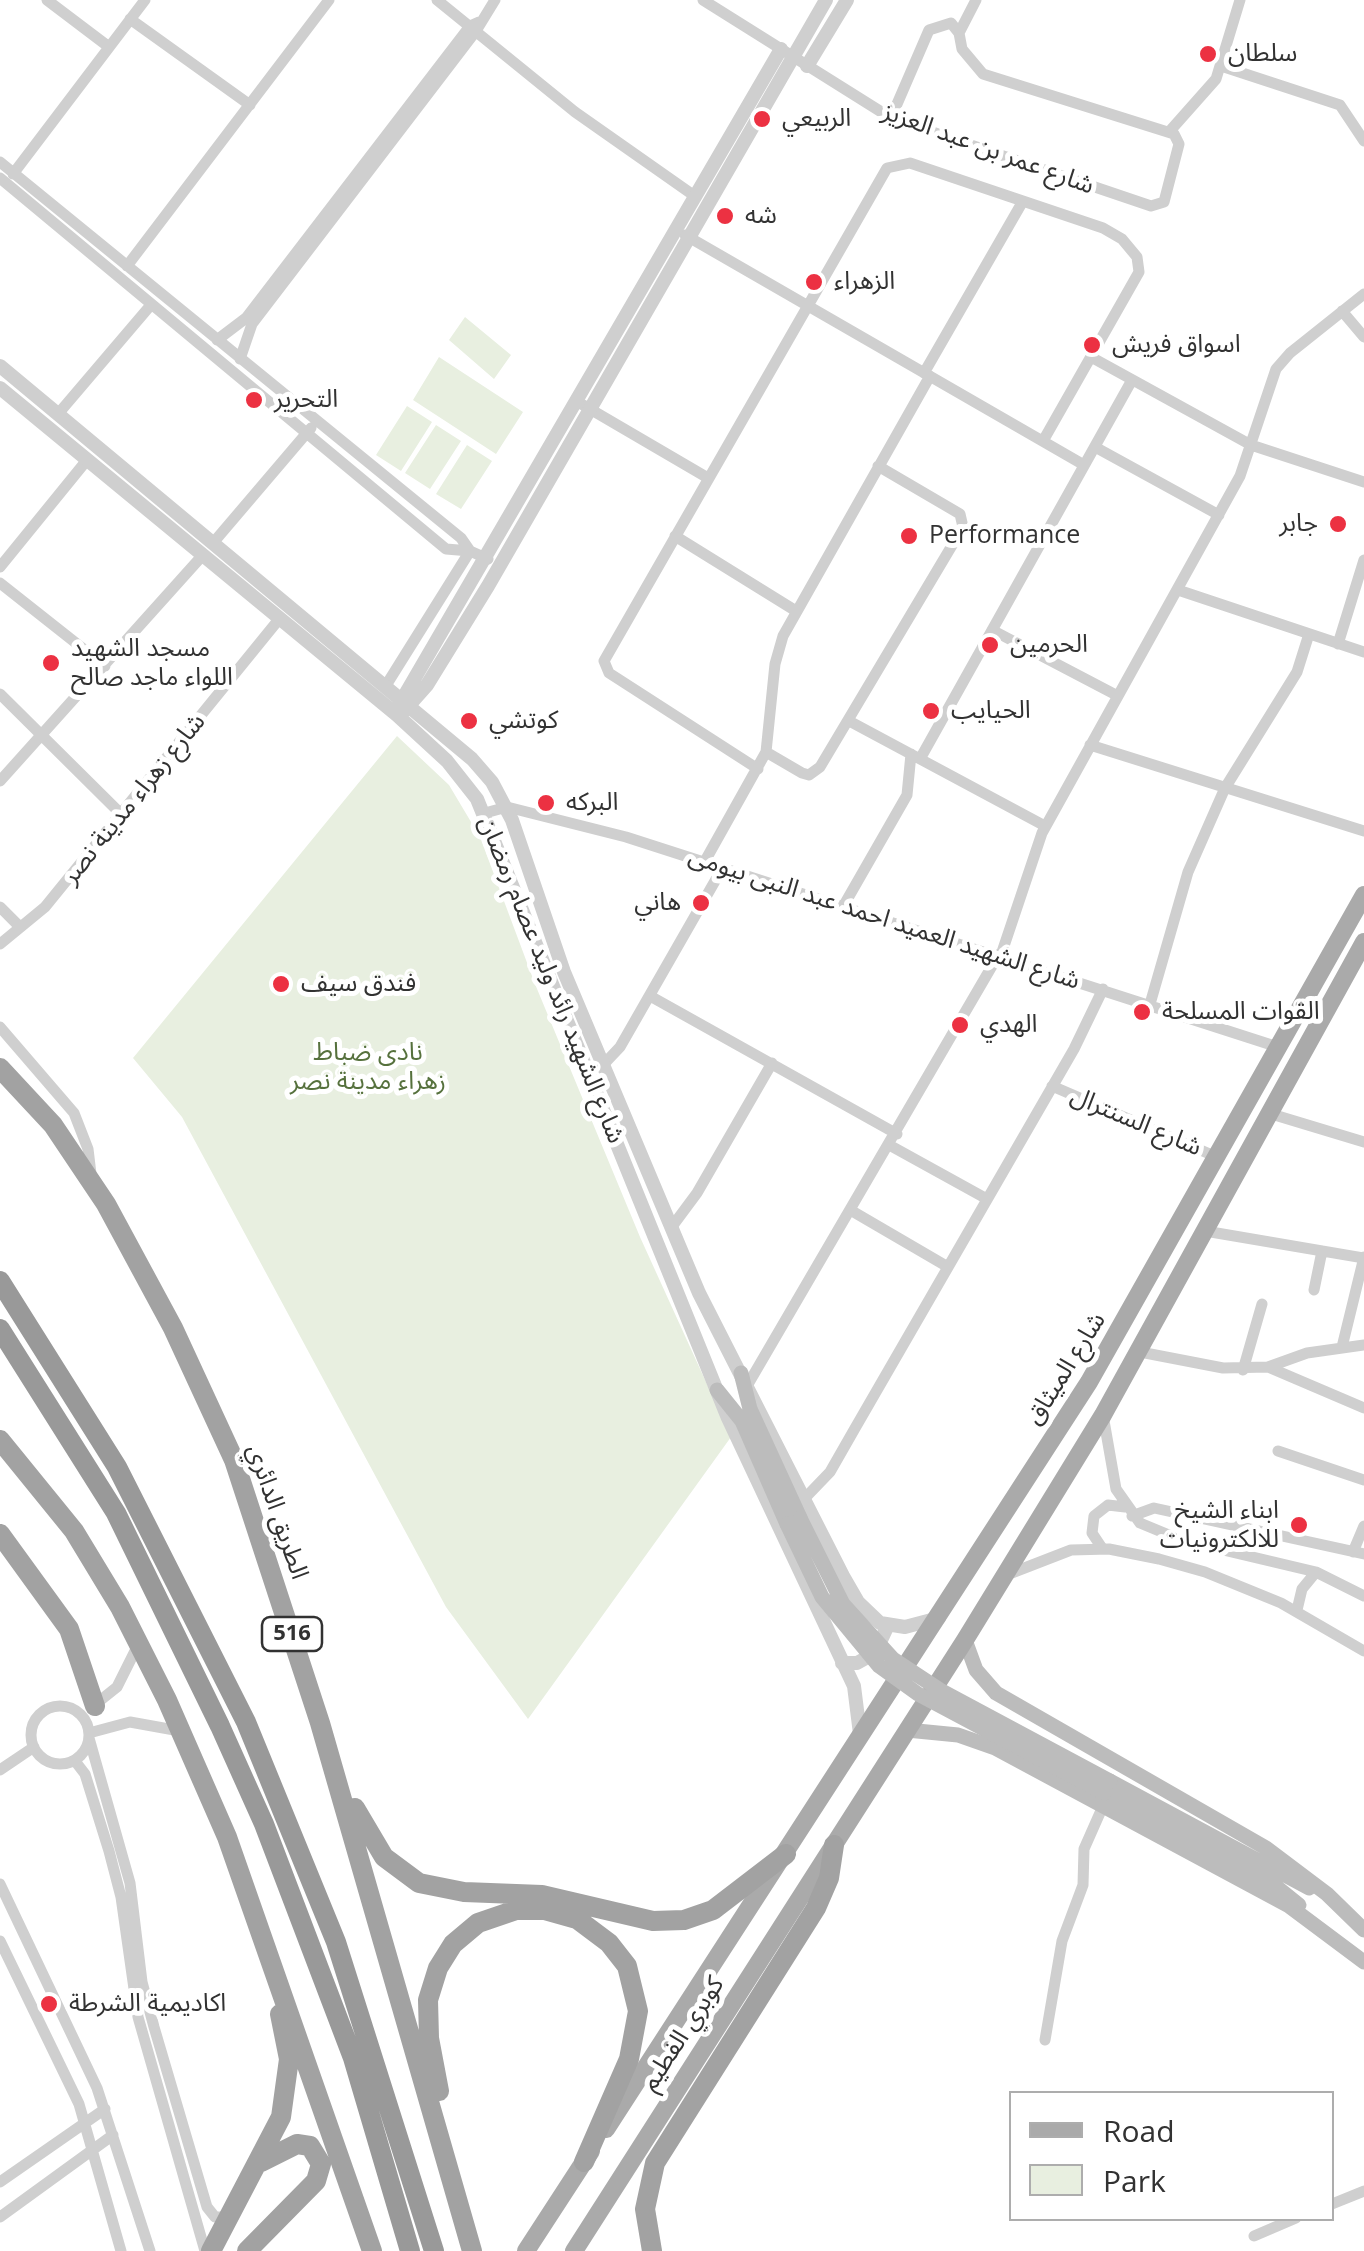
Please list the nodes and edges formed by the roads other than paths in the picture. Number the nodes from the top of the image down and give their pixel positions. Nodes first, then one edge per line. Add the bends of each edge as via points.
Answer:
1 (48, 0) edge
2 (145, 0) edge
3 (329, 0) edge
4 (437, 0) edge
5 (495, 0) edge
6 (703, 0) edge
7 (826, 0) edge
8 (847, 0) edge
9 (976, 0) edge
10 (1240, 0) edge
11 (130, 20) junction
12 (475, 26) junction
13 (959, 33) junction
14 (109, 48) junction
15 (787, 53) junction
16 (808, 66) junction
17 (1221, 66) junction
18 (250, 105) junction
19 (891, 118) junction
20 (1169, 132) junction
21 (1364, 141) edge
22 (0, 162) edge
23 (13, 174) junction
24 (0, 178) edge
25 (696, 197) junction
26 (1023, 201) junction
27 (683, 234) junction
28 (127, 266) junction
29 (1364, 294) edge
30 (150, 306) junction
31 (808, 306) junction
32 (1342, 312) junction
33 (1364, 337) edge
34 (217, 340) junction
35 (1091, 357) junction
36 (240, 359) junction
37 (0, 366) edge
38 (927, 374) junction
39 (1132, 380) junction
40 (0, 388) edge
41 (584, 406) junction
42 (58, 414) junction
43 (316, 423) junction
44 (306, 434) junction
45 (1043, 441) junction
46 (1251, 445) junction
47 (1095, 447) junction
48 (87, 460) junction
49 (1084, 465) junction
50 (878, 466) junction
51 (708, 478) junction
52 (1364, 482) edge
53 (1219, 515) junction
54 (674, 536) junction
55 (213, 543) junction
56 (470, 551) junction
57 (202, 556) junction
58 (488, 559) junction
59 (1364, 560) edge
60 (0, 567) edge
61 (0, 583) edge
62 (482, 583) junction
63 (1178, 590) junction
64 (796, 612) junction
65 (280, 618) junction
66 (992, 630) junction
67 (1310, 634) junction
68 (1338, 644) junction
69 (1364, 652) edge
70 (105, 666) junction
71 (385, 687) junction
72 (0, 694) edge
73 (1118, 696) junction
74 (402, 708) junction
75 (851, 722) junction
76 (42, 738) junction
77 (1090, 746) junction
78 (766, 752) junction
79 (916, 756) junction
80 (758, 769) junction
81 (0, 780) edge
82 (1226, 788) junction
83 (507, 807) junction
84 (484, 813) junction
85 (122, 815) junction
86 (1045, 826) junction
87 (1364, 832) edge
88 (705, 861) junction
89 (723, 867) junction
90 (1364, 896) edge
91 (844, 905) junction
92 (0, 908) edge
93 (20, 927) junction
94 (4, 942) edge
95 (1364, 942) edge
96 (1000, 954) junction
97 (0, 957) edge
98 (1104, 989) junction
99 (650, 996) junction
100 (1150, 1004) junction
101 (0, 1027) edge
102 (1280, 1048) junction
103 (772, 1063) junction
104 (603, 1066) junction
105 (0, 1068) edge
106 (1052, 1086) junction
107 (1268, 1113) junction
108 (894, 1140) junction
109 (1364, 1142) edge
110 (1220, 1158) junction
111 (91, 1178) junction
112 (654, 1186) junction
113 (637, 1194) junction
114 (988, 1199) junction
115 (852, 1211) junction
116 (671, 1228) junction
117 (1205, 1231) junction
118 (1322, 1251) junction
119 (1364, 1258) edge
120 (948, 1267) junction
121 (0, 1281) edge
122 (1314, 1290) dead end
123 (1262, 1304) dead end
124 (0, 1329) edge
125 (1364, 1346) edge
126 (1342, 1347) junction
127 (1140, 1352) junction
128 (1268, 1367) junction
129 (1242, 1370) junction
130 (744, 1380) junction
131 (717, 1390) junction
132 (1364, 1408) edge
133 (1103, 1415) junction
134 (0, 1440) edge
135 (1278, 1450) dead end
136 (1364, 1480) edge
137 (805, 1498) junction
138 (1128, 1511) junction
139 (794, 1521) junction
140 (1364, 1526) edge
141 (0, 1534) edge
142 (1102, 1548) junction
143 (1358, 1553) edge
144 (1316, 1572) junction
145 (1005, 1576) junction
146 (1364, 1596) edge
147 (1297, 1610) junction
148 (940, 1618) junction
149 (888, 1625) junction
150 (965, 1640) junction
151 (139, 1643) junction
152 (1364, 1651) edge
153 (842, 1663) junction
154 (996, 1693) junction
155 (87, 1709) junction
156 (320, 1723) junction
157 (180, 1730) junction
158 (906, 1730) junction
159 (89, 1735) junction
160 (970, 1738) junction
161 (859, 1743) junction
162 (34, 1747) junction
163 (75, 1761) junction
164 (0, 1770) edge
165 (1106, 1793) junction
166 (834, 1845) junction
167 (786, 1854) junction
168 (0, 1884) edge
169 (1327, 1894) junction
170 (1364, 1930) edge
171 (0, 1941) edge
172 (1364, 1962) edge
173 (277, 1972) junction
174 (1045, 2040) dead end
175 (104, 2109) junction
176 (85, 2122) junction
177 (113, 2135) junction
178 (91, 2150) junction
179 (584, 2162) junction
180 (255, 2167) junction
181 (190, 2174) junction
182 (0, 2182) edge
183 (453, 2186) junction
184 (1364, 2191) edge
185 (1334, 2203) edge
186 (0, 2216) edge
187 (225, 2217) junction
188 (1289, 2221) edge
189 (1254, 2236) dead end
190 (121, 2251) edge
191 (150, 2251) edge
192 (208, 2251) edge
193 (247, 2251) edge
194 (372, 2251) edge
195 (410, 2251) edge
196 (434, 2251) edge
197 (472, 2251) edge
198 (526, 2251) edge
199 (574, 2251) edge
200 (652, 2251) edge

1 - 14 street
2 - 11 street
3 - 18 street
4 - 12 street
5 - 12 street
6 - 15 street, شارع عمر بن عبد العزيز
7 - 15 street
8 - 16 street
9 - 13 street
10 - 17 street
11 - 14 street
11 - 18 street
12 - 25 street via 575,112
12 - 34 street via 246,318
12 - 36 street via 252,324
13 - 19 street via 950,22 929,30
13 - 20 street via 962,49 983,74
14 - 23 street
15 - 16 street, شارع عمر بن عبد العزيز
15 - 25 street
15 - 27 street
16 - 19 street, شارع عمر بن عبد العزيز
17 - 20 street via 1209,91
17 - 21 street via 1340,105
18 - 28 street
19 - 20 street, شارع عمر بن عبد العزيز via 1151,206 1168,195 1179,144
22 - 23 street
23 - 28 street
24 - 30 street
25 - 27 street
26 - 31 street via 898,163 881,177
26 - 35 street via 1113,233 1140,261
26 - 38 street
27 - 31 street
27 - 41 street
28 - 34 street
29 - 32 street
30 - 42 street
30 - 44 street
31 - 38 street
31 - 51 street
32 - 33 street
32 - 46 street via 1276,369
34 - 36 street
35 - 39 street
35 - 45 street
36 - 43 street
37 - 42 street, شارع الشهيد رائد وليد عصام رمضان
38 - 45 street
38 - 50 street
39 - 46 street
39 - 47 street
40 - 48 street, شارع الشهيد رائد وليد عصام رمضان
41 - 51 street
41 - 58 street
41 - 62 street
42 - 55 street, شارع الشهيد رائد وليد عصام رمضان
43 - 44 street
43 - 56 street
44 - 55 street
44 - 56 street via 446,549
45 - 49 street
46 - 52 street
46 - 53 street
47 - 49 street
47 - 53 street
48 - 57 street, شارع الشهيد رائد وليد عصام رمضان
48 - 60 street
49 - 66 street
50 - 64 street
50 - 75 street via 964,522
51 - 54 street
53 - 63 street
54 - 64 street
54 - 80 street via 605,668
55 - 71 street, شارع الشهيد رائد وليد عصام رمضان
56 - 58 street
56 - 71 street
57 - 65 street, شارع الشهيد رائد وليد عصام رمضان
57 - 70 street
58 - 62 street
59 - 68 street
61 - 70 street
62 - 74 street
63 - 67 street
63 - 73 street
64 - 78 street via 778,650
65 - 74 street, شارع الشهيد رائد وليد عصام رمضان
65 - 85 street, شارع زهراء مدينة نصر
66 - 73 street
66 - 79 street
67 - 68 street
67 - 82 street via 1297,672
68 - 69 street
70 - 76 street
71 - 74 street, شارع الشهيد رائد وليد عصام رمضان
72 - 76 street
73 - 77 street
74 - 83 street, شارع الشهيد رائد وليد عصام رمضان via 483,770
74 - 84 street, شارع الشهيد رائد وليد عصام رمضان
75 - 78 street via 815,773 802,773
75 - 79 street
76 - 81 street
76 - 85 street
77 - 82 street
77 - 86 street
78 - 80 street
79 - 86 street
79 - 91 street via 907,794
80 - 88 street
82 - 87 street
82 - 100 street via 1184,881
83 - 84 street, شارع الشهيد العميد احمد عبد النبى بيومى
83 - 88 street, شارع الشهيد العميد احمد عبد النبى بيومى
83 - 104 street, شارع الشهيد رائد وليد عصام رمضان
84 - 113 street, شارع الشهيد رائد وليد عصام رمضان
85 - 93 street, شارع زهراء مدينة نصر via 45,907
86 - 96 street
88 - 89 street, شارع الشهيد العميد احمد عبد النبى بيومى
89 - 91 street, شارع الشهيد العميد احمد عبد النبى بيومى
89 - 99 street
90 - 102 main road, شارع الميثاق
91 - 96 street, شارع الشهيد العميد احمد عبد النبى بيومى
92 - 93 street
93 - 94 street, شارع زهراء مدينة نصر
94 - 97 street
95 - 107 main road
96 - 98 street, شارع الشهيد العميد احمد عبد النبى بيومى
96 - 108 street
98 - 100 street, شارع الشهيد العميد احمد عبد النبى بيومى
98 - 106 street
99 - 103 street
99 - 104 street
100 - 102 street, شارع الشهيد العميد احمد عبد النبى بيومى
101 - 111 street via 74,1113
102 - 110 main road, شارع الميثاق
103 - 108 street
103 - 116 street
104 - 112 street, شارع الشهيد رائد وليد عصام رمضان
105 - 111 highway, الطريق الدائري / 516 via 53,1124
106 - 110 street, شارع السنترال
106 - 114 street
107 - 109 street
107 - 117 main road
108 - 114 street
108 - 115 street
110 - 148 main road, شارع الميثاق via 1119,1334
111 - 156 highway, الطريق الدائري / 516 via 173,1328 234,1460
112 - 113 street
112 - 116 street, شارع الشهيد رائد وليد عصام رمضان
113 - 131 street, شارع الشهيد رائد وليد عصام رمضان
114 - 120 street
115 - 120 street
115 - 130 street
116 - 130 street, شارع الشهيد رائد وليد عصام رمضان
117 - 118 street
117 - 127 main road
118 - 119 street
118 - 122 street
119 - 126 street
120 - 137 street via 830,1472
121 - 196 highway via 126,1482 246,1722 336,1942
123 - 129 street
124 - 195 highway via 116,1513 264,1824 353,2058
125 - 126 street
126 - 128 street
127 - 129 street
127 - 133 main road
128 - 129 street
128 - 132 street
130 - 137 street, شارع الشهيد رائد وليد عصام رمضان
130 - 139 main road
131 - 139 main road via 742,1421
131 - 153 street, شارع الشهيد رائد وليد عصام رمضان
133 - 138 street via 1110,1469
133 - 145 main road
134 - 151 highway via 74,1531
135 - 136 street
137 - 149 street, شارع الشهيد رائد وليد عصام رمضان via 858,1602
138 - 142 street via 1108,1505 1094,1516 1092,1533
138 - 143 street via 1154,1508
138 - 144 street via 1181,1540
139 - 165 main road, bridge via 843,1604 893,1659
140 - 143 street
141 - 155 highway via 69,1629
142 - 145 street via 1056,1553
142 - 147 street via 1205,1572
144 - 146 street
144 - 147 street
145 - 150 main road
147 - 152 street
148 - 149 street
148 - 161 main road, شارع الميثاق
149 - 153 street via 876,1653
150 - 154 main road via 976,1670
150 - 158 main road
151 - 155 street via 122,1679
151 - 157 highway
153 - 161 street, شارع الشهيد رائد وليد عصام رمضان via 859,1706
154 - 160 main road via 971,1710
154 - 169 main road via 1266,1848
155 - 159 street
155 - 162 street via 42,1712 30,1736
156 - 167 highway, 516 via 374,1846 432,1888 542,1896 638,1919 684,1920 728,1902
156 - 183 highway, الطريق الدائري / 516
157 - 159 street via 130,1722
157 - 173 highway
158 - 160 main road
158 - 166 main road
159 - 163 street
159 - 181 street via 130,1883 146,1998
160 - 165 main road
161 - 167 main road, شارع الميثاق
162 - 163 street via 47,1762
162 - 164 street
163 - 181 street via 114,1868 138,2017
165 - 169 main road
165 - 172 main road via 1263,1876
165 - 174 street via 1082,1856 1083,1886 1062,1941
166 - 199 main road, كوبري الفطيم
166 - 200 highway via 816,1908 655,2164 644,2209
167 - 179 main road, كوبري الفطيم
168 - 175 street
169 - 170 main road
171 - 176 street via 60,2056
173 - 180 highway via 289,2080 275,2134
173 - 194 highway
175 - 176 street
175 - 177 street
176 - 178 street
176 - 182 street
177 - 178 street
177 - 191 street
178 - 186 street
178 - 190 street
179 - 183 highway, 516 via 630,2059 638,1995 627,1966 594,1930 562,1913 516,1910 464,1933 431,1986 429,2038
179 - 198 main road, كوبري الفطيم
180 - 187 highway
180 - 193 highway via 297,2144 310,2146 322,2164 316,2181
181 - 187 street via 208,2212
181 - 192 street
183 - 197 highway, الطريق الدائري / 516
184 - 185 street
187 - 192 highway
188 - 189 street

